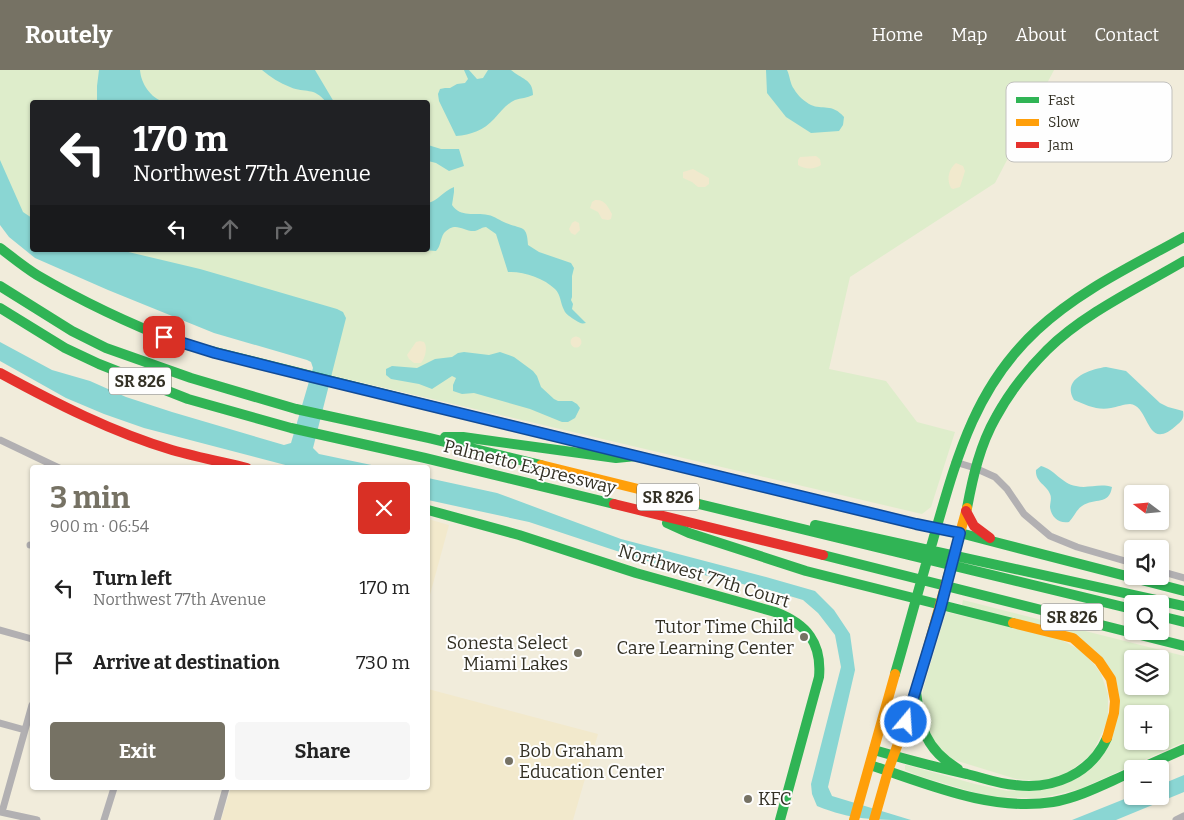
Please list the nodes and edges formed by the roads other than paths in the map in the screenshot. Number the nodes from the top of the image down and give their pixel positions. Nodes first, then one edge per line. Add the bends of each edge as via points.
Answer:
1 (1184, 236) edge
2 (0, 248) edge
3 (1184, 261) edge
4 (0, 286) edge
5 (0, 308) edge
6 (0, 373) edge
7 (429, 438) junction
8 (0, 440) edge
9 (636, 456) junction
10 (955, 462) junction
11 (53, 465) edge
12 (235, 465) edge
13 (976, 468) junction
14 (430, 511) edge
15 (640, 511) junction
16 (966, 511) junction
17 (936, 528) junction
18 (960, 533) junction
19 (994, 542) junction
20 (908, 550) junction
21 (1124, 561) edge
22 (1169, 574) edge
23 (1184, 578) edge
24 (1184, 591) edge
25 (1184, 606) edge
26 (1124, 607) edge
27 (1169, 618) edge
28 (1184, 622) edge
29 (0, 630) edge
30 (30, 638) edge
31 (1184, 646) edge
32 (916, 692) junction
33 (30, 712) edge
34 (0, 722) edge
35 (25, 730) junction
36 (1184, 749) edge
37 (874, 750) junction
38 (894, 756) junction
39 (1159, 760) edge
40 (870, 765) junction
41 (888, 771) junction
42 (969, 775) junction
43 (1124, 776) edge
44 (113, 790) edge
45 (225, 790) edge
46 (1, 812) edge
47 (1184, 816) edge
48 (37, 820) edge
49 (104, 820) edge
50 (217, 820) edge
51 (780, 820) edge
52 (854, 820) edge
53 (874, 820) edge
54 (1176, 820) edge

1 - 10 main road via 1079,297 1029,338 986,391 967,428
2 - 9 main road via 62,290 134,326 179,343
3 - 13 main road via 1090,316 1041,356 1001,408 984,442
4 - 7 main road, Palmetto Expressway / SR 826 via 106,348 190,378 296,409
5 - 15 main road, Palmetto Expressway / SR 826 via 65,348 188,399 291,428
6 - 12 main road via 111,429 173,450
7 - 9 main road via 463,437 616,458
7 - 20 main road, Palmetto Expressway / SR 826 via 757,518
8 - 11 street
9 - 17 main road
10 - 13 street
10 - 17 main road
13 - 16 main road
13 - 21 street via 1000,481 1024,514 1047,534 1068,544
14 - 51 main road, Northwest 77th Court via 519,534 636,573 774,612 800,625 814,641 820,668
15 - 31 main road, Palmetto Expressway / SR 826
15 - 42 main road via 689,533 806,571 1073,638 1103,664 1113,686 1112,729 1100,751 1084,769 1049,785 1029,787
16 - 18 main road
16 - 19 main road via 974,526
17 - 18 main road
17 - 37 main road
18 - 19 main road
18 - 32 main road
19 - 24 main road
20 - 25 main road via 970,559
20 - 26 main road, Palmetto Expressway / SR 826 via 966,570
22 - 23 street
27 - 28 main road
29 - 30 street
32 - 38 main road
32 - 42 main road via 920,723 931,747 943,760
33 - 35 street
34 - 35 street
35 - 46 street
36 - 39 main road
37 - 38 main road
37 - 40 main road
38 - 41 main road
38 - 42 main road
40 - 41 main road
40 - 52 main road
41 - 43 main road via 966,796 1021,804 1079,796
41 - 53 main road
44 - 49 street
45 - 50 street
46 - 48 street
47 - 54 street

